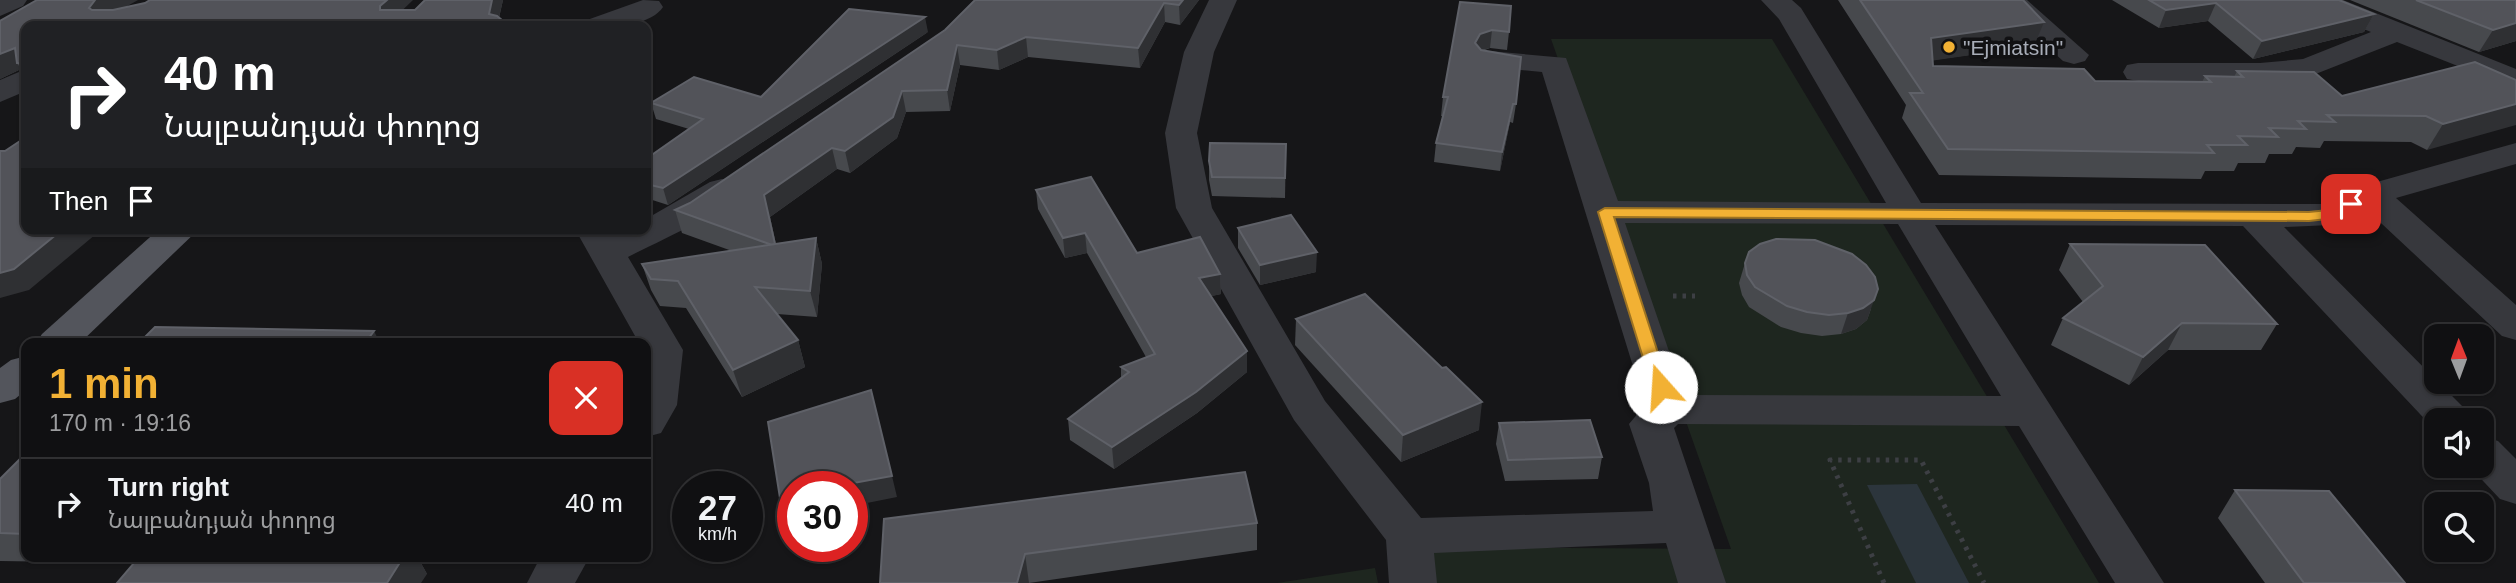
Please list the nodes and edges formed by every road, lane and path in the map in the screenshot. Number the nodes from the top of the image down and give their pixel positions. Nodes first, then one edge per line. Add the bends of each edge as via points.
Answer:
1 (13, 0) edge
2 (1223, 0) edge
3 (1775, 0) edge
4 (2010, 0) edge
5 (2319, 0) edge
6 (0, 7) edge
7 (649, 7) dead end
8 (611, 21) edge
9 (2398, 32) junction
10 (2074, 55) dead end
11 (1490, 60) edge
12 (2138, 72) dead end
13 (2516, 80) edge
14 (21, 81) edge
15 (0, 93) edge
16 (2516, 153) edge
17 (747, 173) edge
18 (2371, 194) junction
19 (1605, 212) junction
20 (1910, 215) junction
21 (2253, 216) junction
22 (651, 225) edge
23 (174, 235) edge
24 (620, 235) edge
25 (601, 241) edge
26 (2516, 327) edge
27 (62, 338) edge
28 (0, 365) edge
29 (21, 369) edge
30 (21, 374) edge
31 (0, 389) edge
32 (2439, 408) edge
33 (1668, 410) junction
34 (2032, 411) junction
35 (651, 414) edge
36 (2494, 464) edge
37 (2516, 487) edge
38 (1667, 513) junction
39 (1409, 536) junction
40 (563, 562) edge
41 (551, 583) edge
42 (1413, 583) edge
43 (1702, 583) edge
44 (1884, 583) edge
45 (1984, 583) edge
46 (2140, 583) edge

1 - 6 street
2 - 39 street via 1199,52 1181,133 1194,208 1309,410
3 - 20 street via 1791,14
4 - 10 street
5 - 9 street
7 - 8 street
9 - 12 street via 2308,68
9 - 13 street
11 - 19 street via 1555,64
14 - 15 street
16 - 18 street
17 - 22 street via 682,215
18 - 21 street via 2331,214
18 - 26 street
19 - 20 street
19 - 33 street
20 - 21 street
20 - 34 street
21 - 32 street
23 - 27 main road
24 - 25 street
25 - 35 street via 663,350
28 - 29 main road
30 - 31 main road
33 - 34 street
33 - 38 street via 1651,424
34 - 46 street
36 - 37 street
38 - 39 street
38 - 43 street
39 - 42 street
40 - 41 street
44 - 45 path via 1830,460 1921,460

